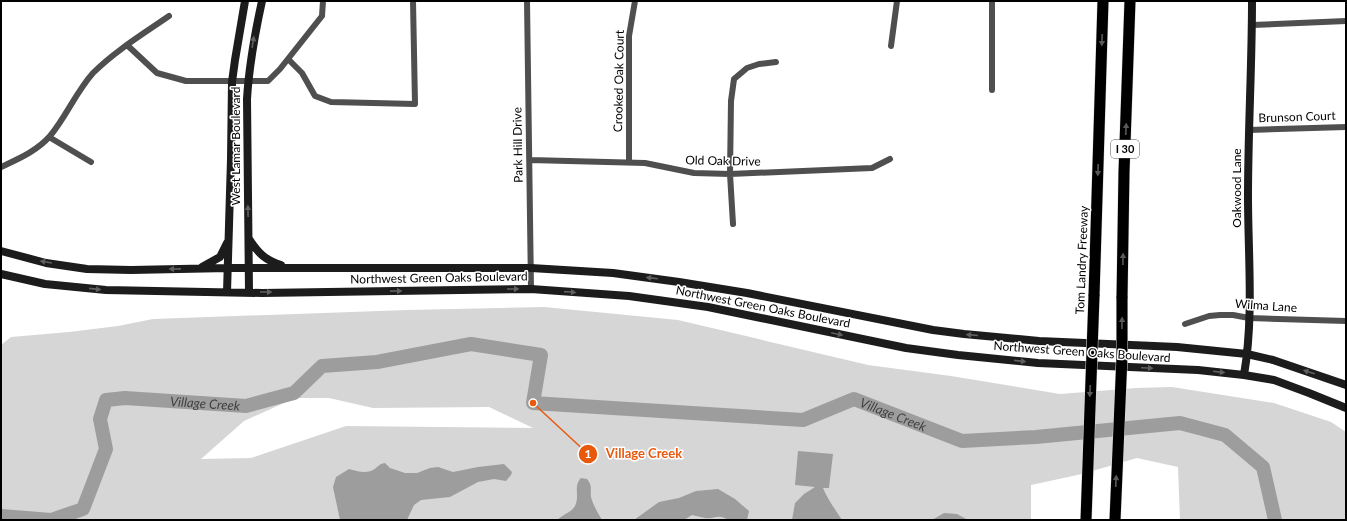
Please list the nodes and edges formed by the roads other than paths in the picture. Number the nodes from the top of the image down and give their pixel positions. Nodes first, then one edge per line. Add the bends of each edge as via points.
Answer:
1 (245, 1) edge
2 (262, 1) edge
3 (323, 1) edge
4 (413, 1) edge
5 (528, 1) edge
6 (635, 1) edge
7 (897, 1) edge
8 (992, 1) edge
9 (1103, 1) edge
10 (1130, 1) edge
11 (1252, 1) edge
12 (169, 16) dead end
13 (1346, 21) edge
14 (1252, 25) junction
15 (127, 45) junction
16 (891, 46) dead end
17 (288, 59) junction
18 (776, 62) dead end
19 (248, 81) junction
20 (232, 82) junction
21 (992, 90) dead end
22 (1346, 127) edge
23 (1249, 130) junction
24 (50, 137) junction
25 (890, 159) dead end
26 (530, 160) junction
27 (91, 162) dead end
28 (629, 162) junction
29 (1, 167) edge
30 (730, 174) junction
31 (733, 224) dead end
32 (229, 236) junction
33 (249, 238) junction
34 (1, 251) edge
35 (200, 268) junction
36 (228, 268) junction
37 (249, 268) junction
38 (291, 268) junction
39 (531, 268) junction
40 (1, 274) edge
41 (531, 289) junction
42 (227, 292) junction
43 (249, 292) junction
44 (1249, 318) junction
45 (1346, 320) edge
46 (1186, 324) dead end
47 (1247, 354) junction
48 (1244, 375) junction
49 (1346, 385) edge
50 (1346, 408) edge
51 (1086, 520) edge
52 (1114, 520) edge

1 - 20 main road, West Lamar Boulevard
19 -> 2 main road, West Lamar Boulevard via 253,39
3 - 17 street via 322,16
4 - 17 street via 415,104 331,102 315,96 302,73
5 - 26 street, Park Hill Drive
6 - 28 street, Crooked Oak Court via 629,36
7 - 16 street
8 - 21 street
9 -> 51 highway, Tom Landry Freeway / I 30, bridge
52 -> 10 highway, I 30, bridge via 1122,356 1124,172
11 - 14 main road, Oakwood Lane
12 - 15 street
13 - 14 street
14 - 23 main road, Oakwood Lane
15 - 20 street via 157,73 186,81
15 - 24 street via 93,74
17 - 19 street via 268,81
18 - 30 street via 747,68 734,79 730,101
19 - 20 street
33 -> 19 main road, West Lamar Boulevard
20 - 32 main road, West Lamar Boulevard
22 - 23 street, Brunson Court
23 - 44 main road, Oakwood Lane
24 - 27 street
24 - 29 street via 33,151
25 - 30 street, Old Oak Drive via 872,168
26 - 28 street, Old Oak Drive
26 - 39 street, Park Hill Drive
28 - 30 street, Old Oak Drive via 694,173
30 - 31 street
32 - 35 main road via 220,256
32 - 36 main road, West Lamar Boulevard
33 - 37 main road, West Lamar Boulevard
33 - 38 main road via 254,247 271,262
35 -> 34 main road, Northwest Green Oaks Boulevard via 87,268 46,263
35 - 36 main road, Northwest Green Oaks Boulevard
36 - 37 main road, Northwest Green Oaks Boulevard
36 - 42 main road, West Lamar Boulevard
37 - 38 main road, Northwest Green Oaks Boulevard
37 - 43 main road, West Lamar Boulevard
38 - 39 main road, Northwest Green Oaks Boulevard
39 - 41 street, Park Hill Drive
47 -> 39 main road, Northwest Green Oaks Boulevard via 1177,347 1039,341 964,334 679,282 613,273
40 -> 42 main road, Northwest Green Oaks Boulevard via 45,284 106,290
43 -> 41 main road, Northwest Green Oaks Boulevard
41 -> 48 main road, Northwest Green Oaks Boulevard via 629,296 708,307 906,348 958,355 1038,363 1198,370
42 - 43 main road, Northwest Green Oaks Boulevard
44 - 45 street, Wilma Lane
44 - 46 street, Wilma Lane via 1234,315 1209,316
44 - 47 main road, Oakwood Lane
47 - 48 main road, Oakwood Lane
49 -> 47 main road, Northwest Green Oaks Boulevard
48 - 50 main road, Northwest Green Oaks Boulevard via 1274,380

